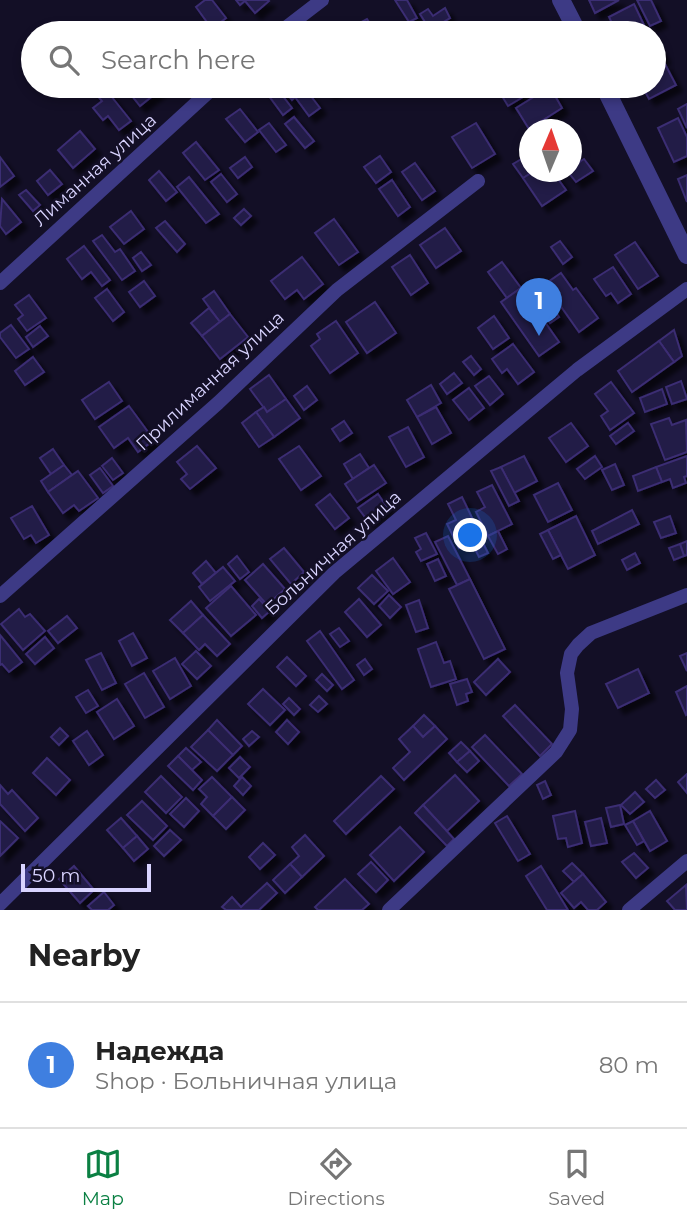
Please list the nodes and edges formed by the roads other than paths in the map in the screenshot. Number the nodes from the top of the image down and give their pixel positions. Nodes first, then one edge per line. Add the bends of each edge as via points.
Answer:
1 (322, 0) edge
2 (561, 0) edge
3 (295, 21) edge
4 (572, 21) edge
5 (202, 98) edge
6 (610, 98) edge
7 (478, 181) dead end
8 (687, 255) edge
9 (0, 283) edge
10 (687, 289) edge
11 (687, 595) edge
12 (0, 596) edge
13 (687, 861) edge
14 (0, 904) edge
15 (389, 910) edge
16 (629, 910) edge

1 - 3 street
2 - 4 street
5 - 9 street, Лиманная улица
6 - 8 street
7 - 12 street, Прилиманная улица via 337,290 218,403
10 - 14 street, Больничная улица via 577,370 334,573
11 - 15 street via 591,634 578,645 566,673 572,719 566,738
13 - 16 street

